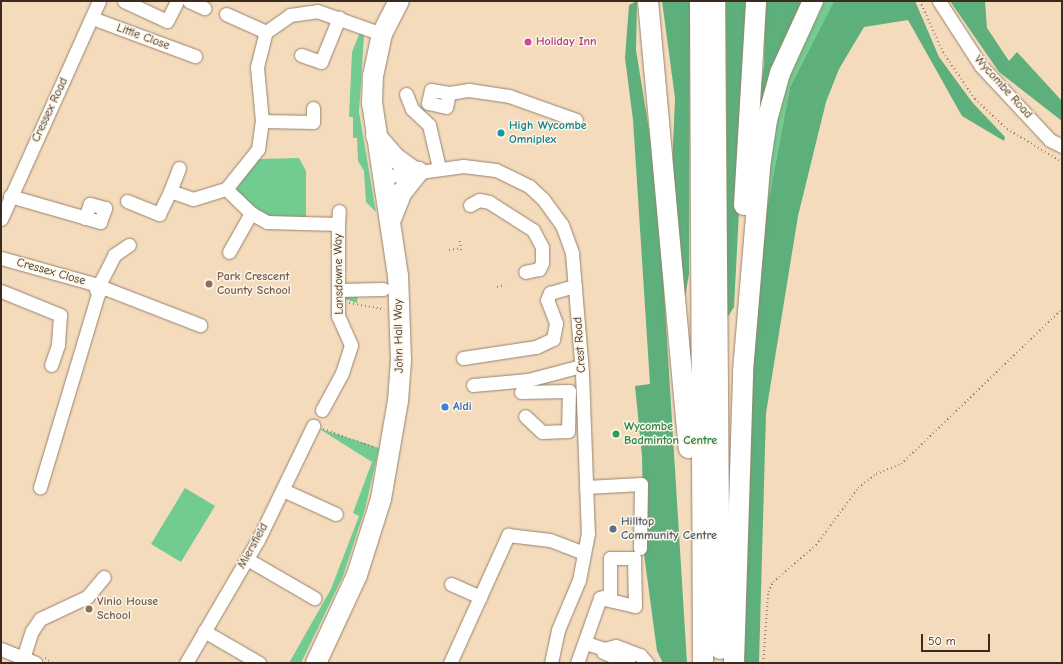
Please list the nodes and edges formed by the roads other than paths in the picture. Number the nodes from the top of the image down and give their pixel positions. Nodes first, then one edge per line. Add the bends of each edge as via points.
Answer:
1 (100, 1) edge
2 (124, 1) edge
3 (177, 1) edge
4 (189, 1) edge
5 (399, 1) edge
6 (648, 1) edge
7 (700, 1) edge
8 (715, 1) edge
9 (756, 1) edge
10 (813, 1) edge
11 (939, 1) edge
12 (318, 6) edge
13 (204, 8) dead end
14 (226, 14) dead end
15 (92, 18) junction
16 (339, 18) junction
17 (266, 32) junction
18 (382, 34) junction
19 (301, 55) dead end
20 (195, 56) dead end
21 (449, 93) dead end
22 (406, 94) dead end
23 (313, 108) dead end
24 (576, 120) dead end
25 (262, 121) junction
26 (375, 134) junction
27 (1062, 146) edge
28 (179, 168) dead end
29 (439, 168) junction
30 (417, 172) junction
31 (383, 177) junction
32 (226, 189) junction
33 (170, 191) junction
34 (10, 196) junction
35 (127, 201) dead end
36 (470, 205) dead end
37 (339, 211) dead end
38 (251, 213) junction
39 (86, 218) dead end
40 (1, 219) edge
41 (391, 219) junction
42 (338, 224) junction
43 (129, 245) dead end
44 (229, 252) dead end
45 (1, 258) edge
46 (525, 272) dead end
47 (575, 286) junction
48 (97, 289) junction
49 (383, 290) dead end
50 (1, 291) edge
51 (338, 294) junction
52 (200, 325) dead end
53 (463, 358) dead end
54 (51, 366) dead end
55 (581, 366) junction
56 (472, 385) dead end
57 (521, 392) dead end
58 (322, 410) dead end
59 (525, 416) dead end
60 (313, 426) road end
61 (40, 487) dead end
62 (586, 487) junction
63 (283, 490) junction
64 (336, 514) dead end
65 (640, 548) dead end
66 (584, 553) junction
67 (247, 559) junction
68 (104, 577) dead end
69 (451, 584) dead end
70 (480, 596) junction
71 (314, 598) dead end
72 (600, 598) dead end
73 (204, 631) junction
74 (586, 643) junction
75 (1, 649) edge
76 (703, 657) edge
77 (603, 658) edge
78 (29, 661) edge
79 (186, 663) edge
80 (259, 663) edge
81 (316, 663) edge
82 (450, 663) edge
83 (551, 663) edge
84 (577, 663) edge
85 (629, 663) edge
86 (647, 663) edge
87 (721, 663) edge
88 (724, 663) edge
89 (734, 663) edge

1 - 15 street, Cressex Road
2 - 3 street via 167,21
4 - 13 street
5 - 18 highway, John Hall Way
6 - 76 highway via 686,404
7 - 76 highway
8 - 87 highway
9 - 88 highway via 735,371
10 - 89 highway via 780,73 767,120 760,167 743,371
11 - 27 street, Wycombe Road via 981,66 1050,140
12 - 16 street
12 - 17 street via 290,14
14 - 17 street
15 - 20 street, Little Close
15 - 34 street, Cressex Road
16 - 18 street
16 - 19 street via 321,62
17 - 25 street via 257,67
18 - 26 highway, John Hall Way via 373,76
21 - 24 street via 469,90 509,96
22 - 29 street via 412,109 430,125
23 - 25 street via 313,122
25 - 32 street via 258,149
26 - 30 highway via 394,157
26 - 31 highway, John Hall Way
28 - 33 street
29 - 30 street, Crest Road
29 - 47 street, Crest Road via 481,166 529,186 562,225 572,253
30 - 31 street, Crest Road
30 - 41 highway via 398,198
31 - 41 highway, John Hall Way
32 - 33 street via 193,200
32 - 38 street, Lansdowne Way
33 - 35 street via 159,214
34 - 39 street
34 - 40 street, Cressex Road
36 - 46 street via 479,200 489,202 533,230 543,256 539,269
37 - 42 street, Lansdowne Way
38 - 42 street, Lansdowne Way via 283,225
38 - 44 street
41 - 81 highway, John Hall Way via 400,310 401,360 391,453 381,499 357,575
42 - 51 street, Lansdowne Way
43 - 48 street via 114,255
45 - 48 street, Cressex Close via 94,284
47 - 53 street via 550,293 547,300 556,323 553,339 536,347
47 - 55 street, Crest Road
48 - 52 street via 107,289
48 - 61 street, Cressex Close via 97,300
49 - 51 street
50 - 54 street via 65,316
51 - 58 street, Lansdowne Way via 338,316 349,336 350,355
55 - 56 street via 528,380
55 - 62 street, Crest Road
57 - 59 street via 569,391 568,431 542,432
60 - 63 street, Miersfield
62 - 65 street via 641,484
62 - 66 street, Crest Road via 588,533
63 - 64 street
63 - 67 street, Miersfield
66 - 70 street via 550,540 508,535
66 - 83 street, Crest Road via 579,580 558,630
67 - 71 street
67 - 73 street, Miersfield
68 - 78 street via 87,597 40,619
69 - 70 street
70 - 82 street
72 - 74 street
73 - 79 street, Miersfield
73 - 80 street
74 - 77 street
74 - 84 street
75 - 78 street
77 - 85 street
77 - 86 street via 616,646 640,655

